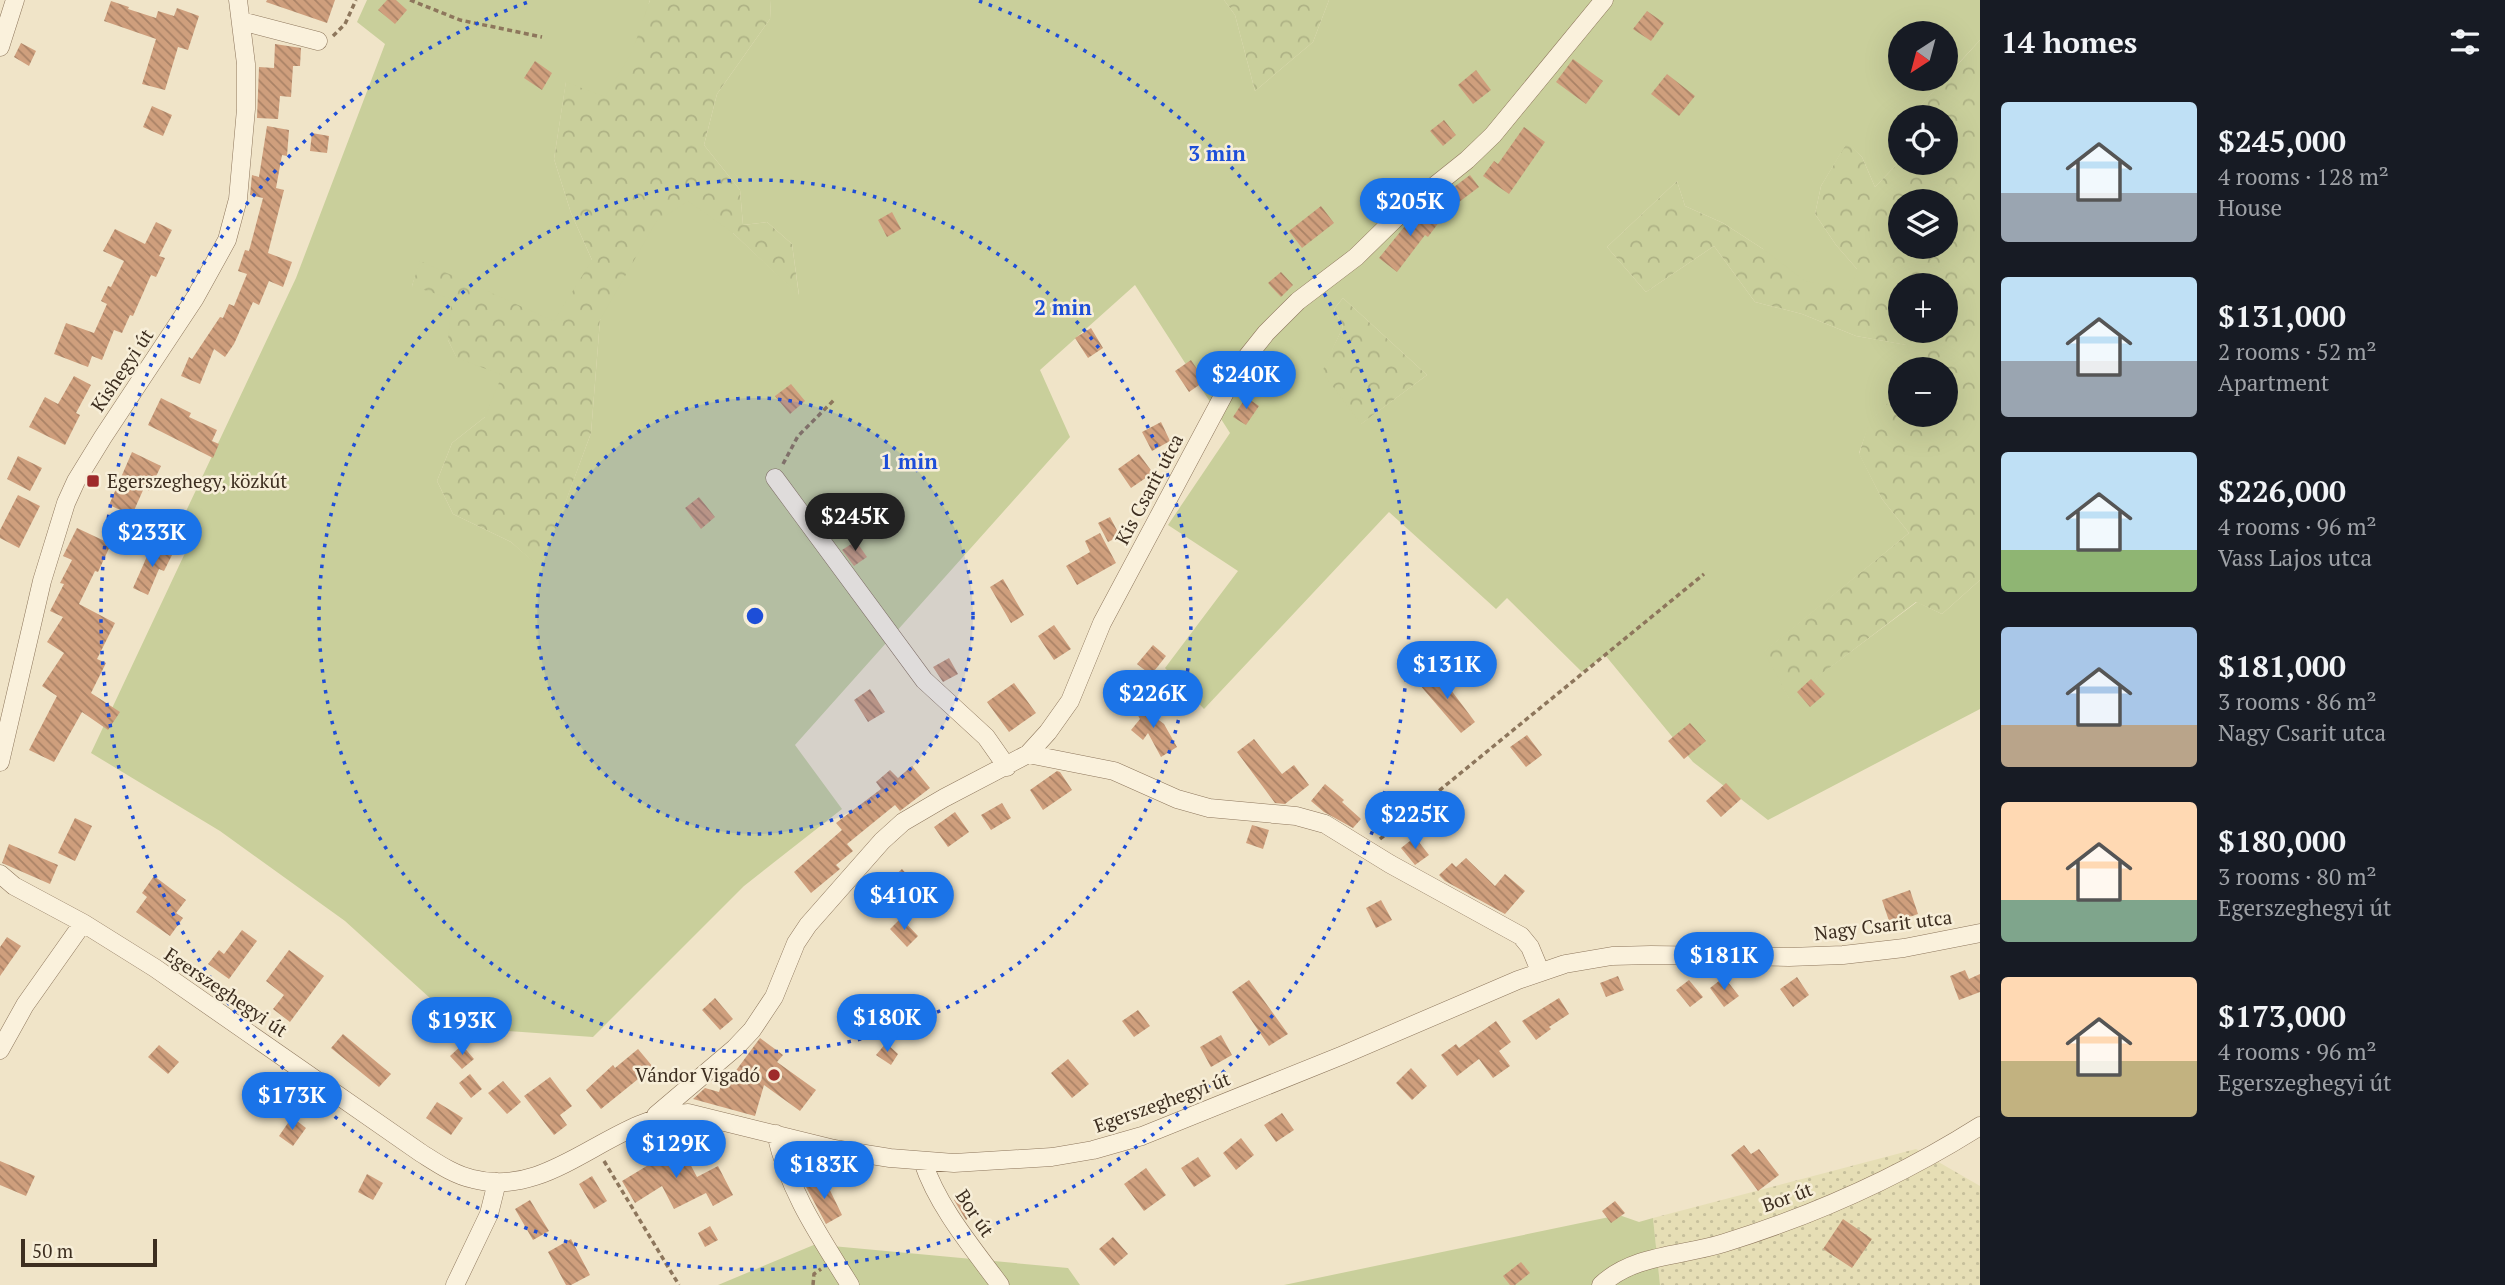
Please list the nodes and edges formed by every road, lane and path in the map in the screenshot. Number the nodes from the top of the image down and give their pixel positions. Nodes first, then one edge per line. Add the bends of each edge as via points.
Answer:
1 (15, 0) edge
2 (238, 0) edge
3 (356, 0) edge
4 (410, 0) edge
5 (1604, 0) edge
6 (242, 21) junction
7 (542, 37) dead end
8 (318, 41) joint
9 (0, 47) edge
10 (834, 400) dead end
11 (775, 478) joint
12 (1704, 574) dead end
13 (6, 703) edge
14 (1028, 754) junction
15 (0, 762) edge
16 (1007, 767) junction
17 (1367, 849) junction
18 (0, 874) edge
19 (83, 923) junction
20 (1980, 933) edge
21 (1540, 971) junction
22 (0, 1050) edge
23 (653, 1118) junction
24 (1980, 1126) edge
25 (776, 1134) junction
26 (595, 1147) junction
27 (923, 1162) junction
28 (497, 1182) junction
29 (455, 1285) edge
30 (679, 1285) edge
31 (850, 1285) edge
32 (1000, 1285) edge
33 (1601, 1285) edge

1 - 9 street
2 - 6 street, Kishegyi út
3 - 8 path via 338,32
4 - 7 path via 460,20
5 - 14 street, Kis Csarit utca via 1493,135 1356,257 1298,301 1251,350 1102,622 1070,701
6 - 8 street
6 - 13 street, Kishegyi út via 246,64 243,144 238,199 227,240 208,278 103,437 66,503
10 - 11 path via 798,436
11 - 16 street via 924,680 986,737
12 - 17 path
13 - 15 street, Kishegyi út
14 - 16 street, Egerszeghegyi út
14 - 17 street via 1114,771 1209,808 1296,816 1325,824
16 - 23 street, Egerszeghegyi út via 944,797 882,841 808,925 774,997 752,1030
17 - 21 street via 1521,936
18 - 19 street, Egerszeghegyi út
19 - 22 street
19 - 28 street, Egerszeghegyi út via 211,1005 431,1160 473,1180
20 - 21 street, Nagy Csarit utca via 1843,955 1612,956
21 - 27 street, Egerszeghegyi út via 1142,1136 1040,1159
23 - 25 street, Egerszeghegyi út via 688,1113
23 - 26 street, Egerszeghegyi út
24 - 33 street, Bor út via 1841,1200 1724,1243 1634,1263
25 - 27 street, Egerszeghegyi út via 859,1154
25 - 31 street via 782,1165 804,1211
26 - 28 street, Egerszeghegyi út via 530,1178
26 - 30 path
27 - 32 street, Bor út via 930,1183
28 - 29 street via 489,1213

